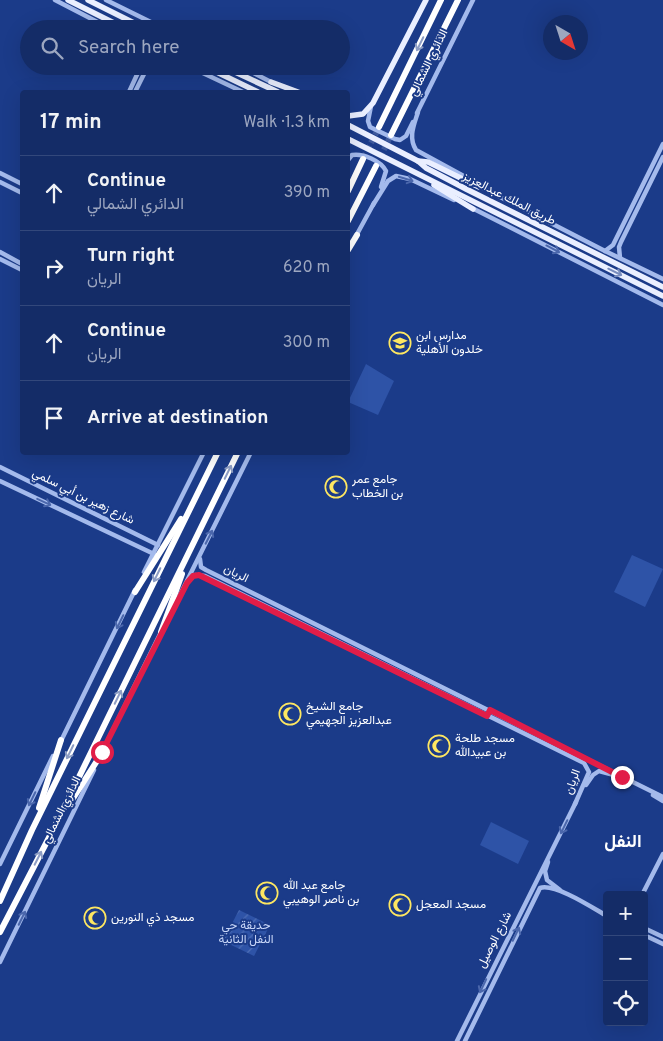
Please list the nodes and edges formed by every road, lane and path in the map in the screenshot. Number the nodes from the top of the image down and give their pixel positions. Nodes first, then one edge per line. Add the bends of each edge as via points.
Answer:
1 (55, 0) edge
2 (68, 0) edge
3 (88, 0) edge
4 (106, 0) edge
5 (426, 0) edge
6 (441, 0) edge
7 (458, 0) edge
8 (473, 0) edge
9 (127, 10) junction
10 (94, 20) edge
11 (108, 20) edge
12 (129, 20) edge
13 (142, 20) edge
14 (147, 20) edge
15 (137, 75) edge
16 (144, 75) edge
17 (207, 75) edge
18 (223, 75) edge
19 (241, 75) edge
20 (258, 75) edge
21 (272, 82) junction
22 (130, 90) edge
23 (136, 90) edge
24 (240, 90) edge
25 (254, 90) edge
26 (272, 90) edge
27 (286, 90) edge
28 (293, 90) edge
29 (373, 103) junction
30 (418, 112) junction
31 (350, 116) edge
32 (350, 126) edge
33 (379, 127) tunnel mouth
34 (393, 137) junction
35 (350, 140) edge
36 (663, 144) edge
37 (663, 157) edge
38 (350, 158) edge
39 (363, 159) tunnel mouth
40 (418, 161) junction
41 (379, 166) junction
42 (411, 170) junction
43 (0, 173) edge
44 (0, 182) edge
45 (20, 183) edge
46 (350, 187) edge
47 (479, 187) junction
48 (20, 191) edge
49 (373, 205) junction
50 (473, 209) junction
51 (350, 217) edge
52 (357, 235) junction
53 (616, 240) junction
54 (621, 242) junction
55 (350, 247) edge
56 (350, 250) edge
57 (0, 252) edge
58 (605, 252) junction
59 (620, 258) junction
60 (0, 259) edge
61 (20, 263) edge
62 (20, 269) edge
63 (663, 279) edge
64 (663, 287) edge
65 (663, 296) edge
66 (663, 305) edge
67 (202, 455) edge
68 (216, 455) edge
69 (237, 455) edge
70 (249, 455) edge
71 (0, 467) edge
72 (0, 480) edge
73 (199, 490) junction
74 (195, 541) junction
75 (158, 544) junction
76 (154, 554) junction
77 (200, 555) junction
78 (204, 570) junction
79 (202, 576) junction
80 (187, 583) junction
81 (135, 592) junction
82 (161, 632) junction
83 (490, 710) junction
84 (487, 716) junction
85 (61, 740) junction
86 (102, 752) junction
87 (622, 777) junction
88 (641, 787) junction
89 (663, 797) edge
90 (663, 801) edge
91 (575, 804) junction
92 (55, 826) junction
93 (32, 830) junction
94 (553, 849) junction
95 (663, 854) edge
96 (0, 864) edge
97 (644, 891) edge
98 (567, 895) junction
99 (0, 901) edge
100 (603, 912) edge
101 (9, 914) junction
102 (648, 930) edge
103 (0, 932) edge
104 (646, 936) edge
105 (663, 937) edge
106 (0, 940) edge
107 (663, 944) edge
108 (0, 962) edge
109 (474, 1005) junction
110 (481, 1008) junction
111 (457, 1041) edge
112 (464, 1041) edge

1 - 10 street
2 - 11 main road
3 - 12 main road
4 - 9 street
5 - 29 main road
6 -> 33 highway, الدائري الشمالي
7 - 34 highway, الدائري الشمالي
8 - 30 street, الدائري الشمالي
9 - 13 street
9 - 14 street
15 - 22 street
16 - 23 street
17 - 24 street
18 - 25 main road
19 - 26 main road
20 - 21 street
21 - 27 main road
21 - 28 main road
29 - 31 main road via 363,114
29 - 34 street via 368,114 370,127
30 - 34 street, الدائري الشمالي via 406,136 400,140
30 - 47 street via 411,138 416,150
32 - 40 main road, طريق الملك عبدالعزيز
35 - 42 main road, طريق الملك عبدالعزيز
36 - 53 street
37 - 54 street
38 - 41 street via 356,154
39 - 46 highway
40 - 47 main road via 428,162
40 - 64 main road, طريق الملك عبدالعزيز via 466,189
41 - 49 street via 386,172 385,180
41 - 51 highway
42 - 50 main road
42 -> 65 main road, طريق الملك عبدالعزيز
43 - 45 street
44 - 48 street
47 - 58 street
49 -> 50 street via 392,178 402,176
49 - 52 street
50 -> 66 street
52 - 55 highway
52 - 56 street
53 - 54 street via 617,245
53 - 58 street
54 - 59 street
57 - 61 street
58 - 59 street
59 - 63 street
60 - 62 street
67 - 75 street
68 - 73 highway, الدائري الشمالي
74 -> 69 highway, الدائري الشمالي
77 -> 70 street, الدائري الشمالي
71 - 75 street, شارع زهير بن أبي سلمي
72 -> 76 street, شارع زهير بن أبي سلمي
73 - 81 highway
73 -> 93 highway, الدائري الشمالي
74 - 82 highway
92 -> 74 highway, الدائري الشمالي
75 - 76 street
76 - 81 street
77 - 78 street, الريان via 199,563
77 - 80 street, الدائري الشمالي
78 - 79 street
78 - 83 street, الريان
79 - 80 street via 193,576
79 - 84 street, الريان
80 - 82 street, الدائري الشمالي
81 -> 85 street
82 - 86 street, الدائري الشمالي
83 - 84 street
83 - 87 street, الريان
84 - 91 street, الريان via 588,766 589,772
85 - 93 highway
85 -> 96 street
86 - 92 highway
108 -> 86 street, الدائري الشمالي
87 - 88 street, الريان
87 - 91 street, الريان via 599,771
88 - 89 street
88 - 90 street
91 -> 94 street
101 -> 92 highway, الدائري الشمالي
93 - 99 highway, الدائري الشمالي
94 - 98 street via 545,872 547,880
94 -> 109 street, شارع الوصيل
95 - 97 street
98 - 100 street
110 -> 98 street, شارع الوصيل via 540,888 545,886
101 - 103 highway, الدائري الشمالي
101 - 106 highway
102 - 105 street
104 - 107 street
109 - 110 street
109 - 111 street, شارع الوصيل
110 - 112 street, شارع الوصيل

